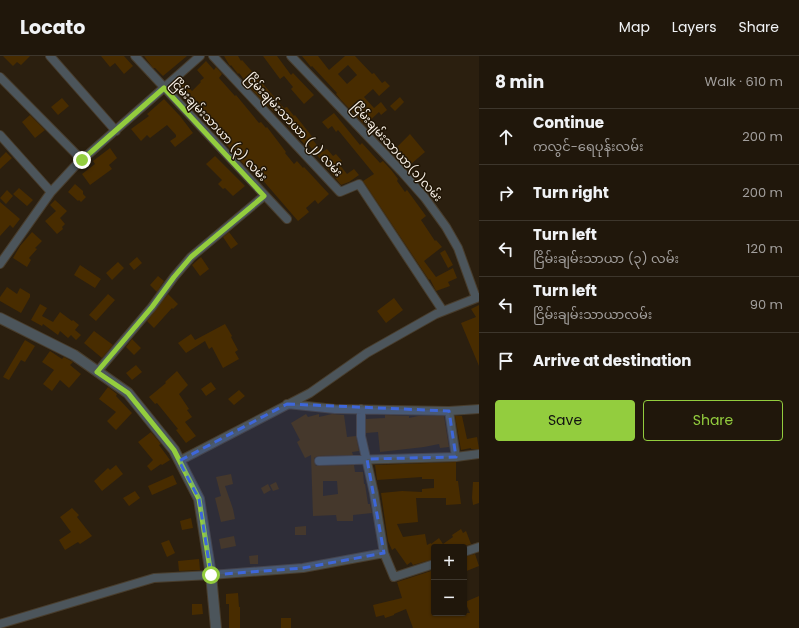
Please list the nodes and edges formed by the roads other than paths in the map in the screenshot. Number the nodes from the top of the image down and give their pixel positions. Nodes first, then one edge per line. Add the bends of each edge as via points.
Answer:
1 (50, 56) edge
2 (136, 56) edge
3 (200, 56) edge
4 (213, 56) edge
5 (292, 56) edge
6 (0, 77) edge
7 (164, 88) junction
8 (116, 131) junction
9 (0, 135) edge
10 (82, 160) junction
11 (51, 192) junction
12 (264, 196) junction
13 (287, 219) dead end
14 (0, 264) edge
15 (478, 297) edge
16 (443, 311) junction
17 (0, 318) edge
18 (97, 372) junction
19 (287, 404) junction
20 (361, 409) junction
21 (479, 409) edge
22 (449, 411) junction
23 (479, 454) edge
24 (456, 457) junction
25 (367, 459) junction
26 (179, 460) junction
27 (319, 461) dead end
28 (479, 547) edge
29 (467, 551) edge
30 (384, 553) junction
31 (431, 565) edge
32 (211, 575) junction
33 (0, 624) edge
34 (216, 628) edge

1 - 8 street
2 - 7 street, ငြိမ်းချမ်းသာယာ (၃) လမ်း
3 - 7 street
4 - 16 street, ငြိမ်းချမ်းသာယာ (၂) လမ်း via 340,192 359,184
5 - 15 street, ငြိမ်းချမ်းသာယာ(၁)လမ်း via 425,198 458,248
6 - 10 street
7 - 8 street
7 - 12 street, ငြိမ်းချမ်းသာယာ (၃) လမ်း
8 - 10 street
9 - 11 street
10 - 11 street
11 - 14 street
12 - 13 street, ငြိမ်းချမ်းသာယာ (၃) လမ်း
12 - 18 street via 191,257
15 - 16 street
16 - 19 street via 367,353 310,393
17 - 18 street via 74,355
18 - 26 street via 128,393 174,450
19 - 20 street
19 - 26 street
20 - 22 street
20 - 25 street via 362,436
21 - 22 street
22 - 24 street
23 - 24 street
24 - 25 street
25 - 27 street
25 - 30 street
26 - 32 street via 199,499
28 - 29 street
30 - 31 street via 394,577
30 - 32 street via 303,568
32 - 33 street via 154,578
32 - 34 street

